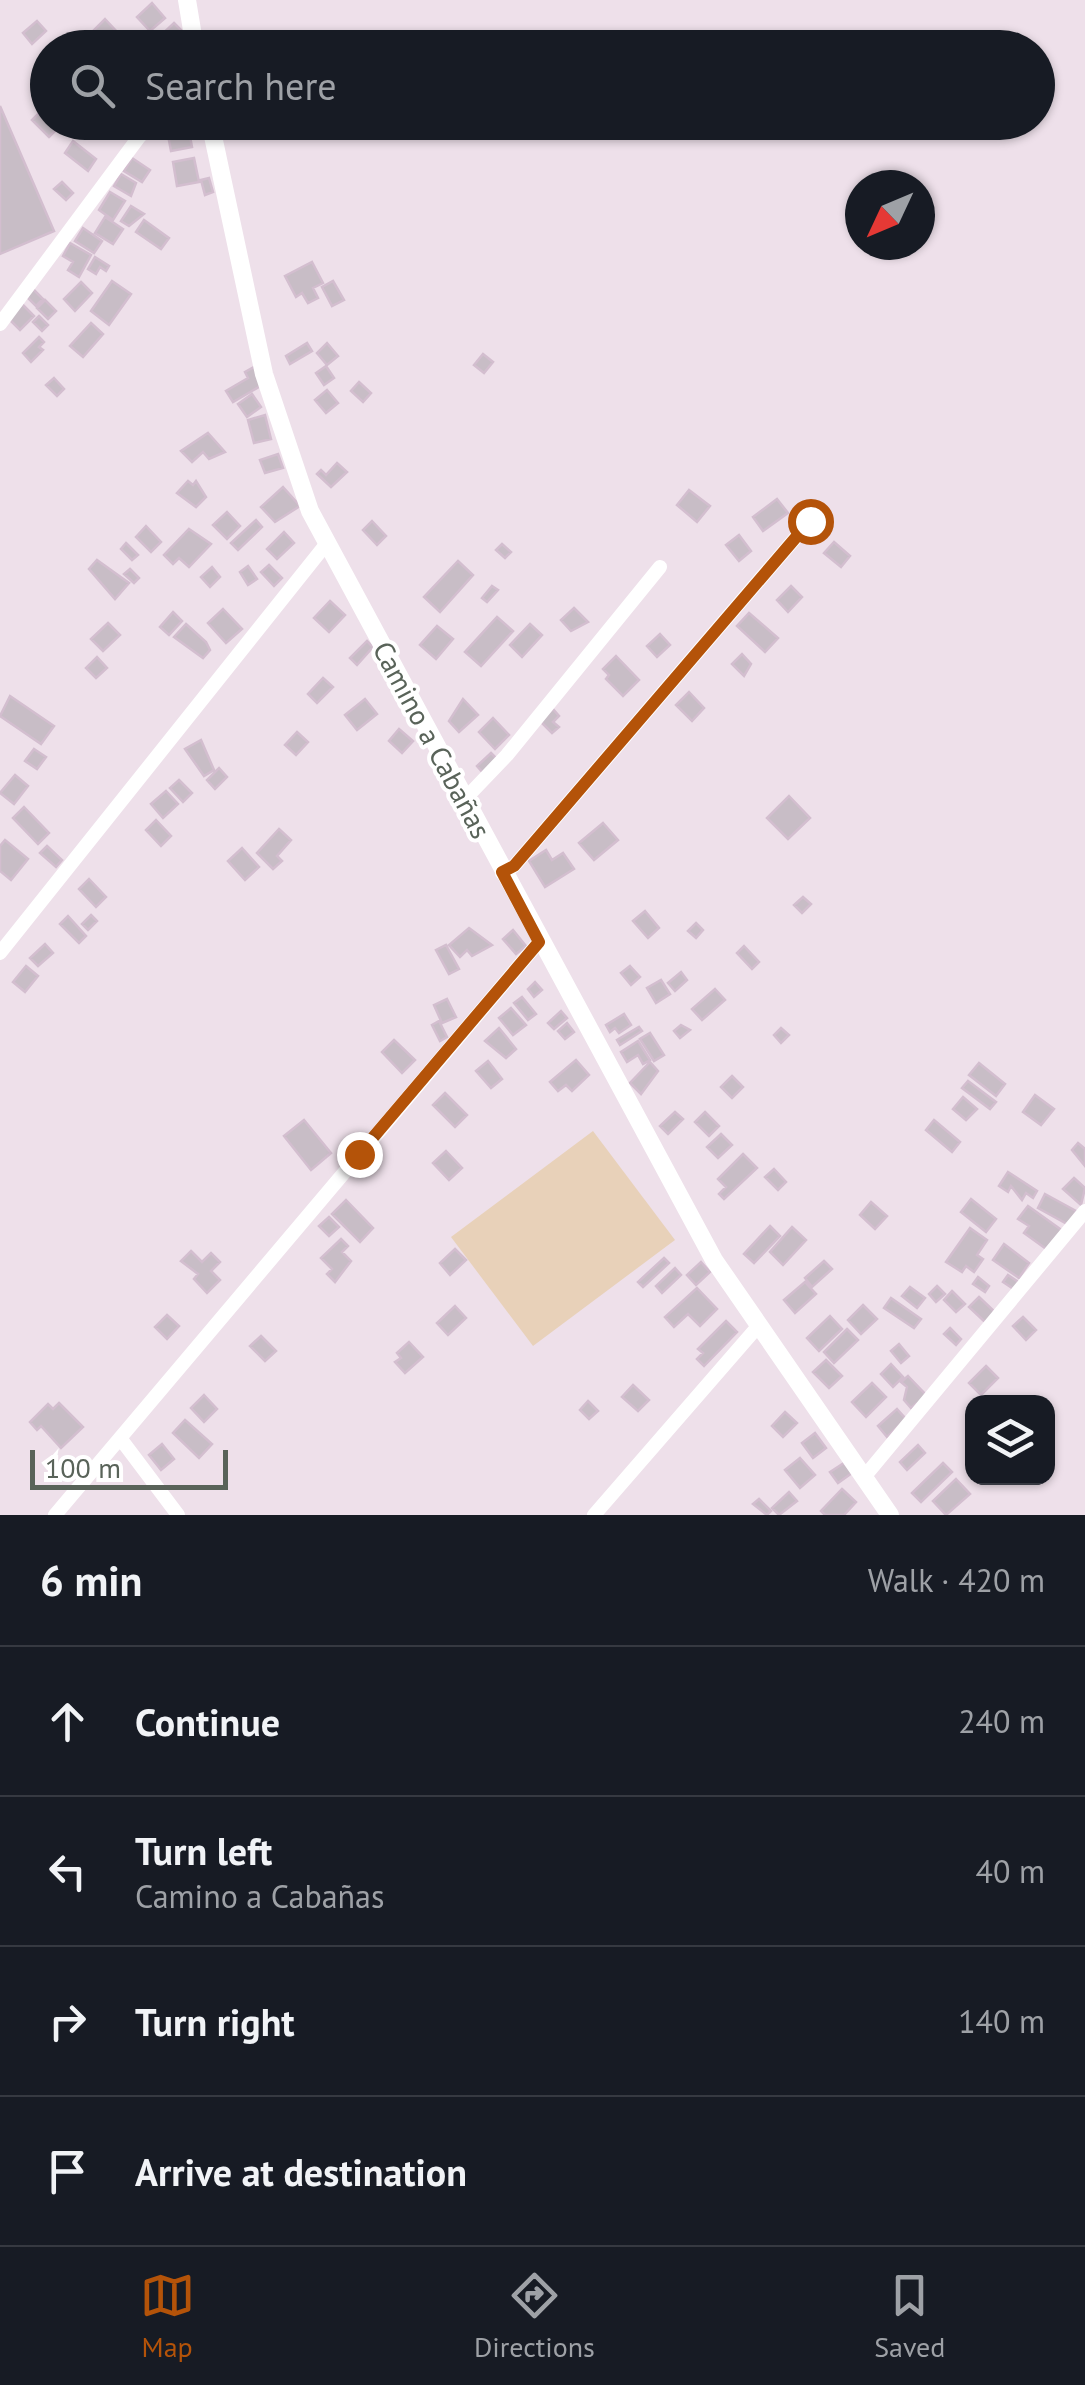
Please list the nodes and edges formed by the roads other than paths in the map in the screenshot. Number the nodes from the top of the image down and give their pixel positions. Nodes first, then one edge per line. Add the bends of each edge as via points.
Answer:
1 (188, 0) edge
2 (192, 30) edge
3 (137, 140) edge
4 (214, 140) edge
5 (0, 324) edge
6 (810, 521) dead end
7 (327, 543) junction
8 (660, 567) dead end
9 (464, 800) junction
10 (502, 872) junction
11 (539, 942) junction
12 (0, 953) edge
13 (1085, 1211) edge
14 (760, 1324) junction
15 (120, 1438) junction
16 (866, 1476) junction
17 (54, 1515) edge
18 (178, 1515) edge
19 (594, 1515) edge
20 (890, 1515) edge

1 - 2 street
3 - 5 street
4 - 7 street, Camino a Cabañas via 264,374
6 - 10 street via 610,757
7 - 9 street, Camino a Cabañas
7 - 12 street
8 - 9 street
9 - 10 street, Camino a Cabañas
10 - 11 street, Camino a Cabañas
11 - 14 street, Camino a Cabañas via 714,1260
11 - 15 street
13 - 16 street
14 - 16 street, Camino a Cabañas
14 - 19 street
15 - 17 street
15 - 18 street
16 - 20 street, Camino a Cabañas

